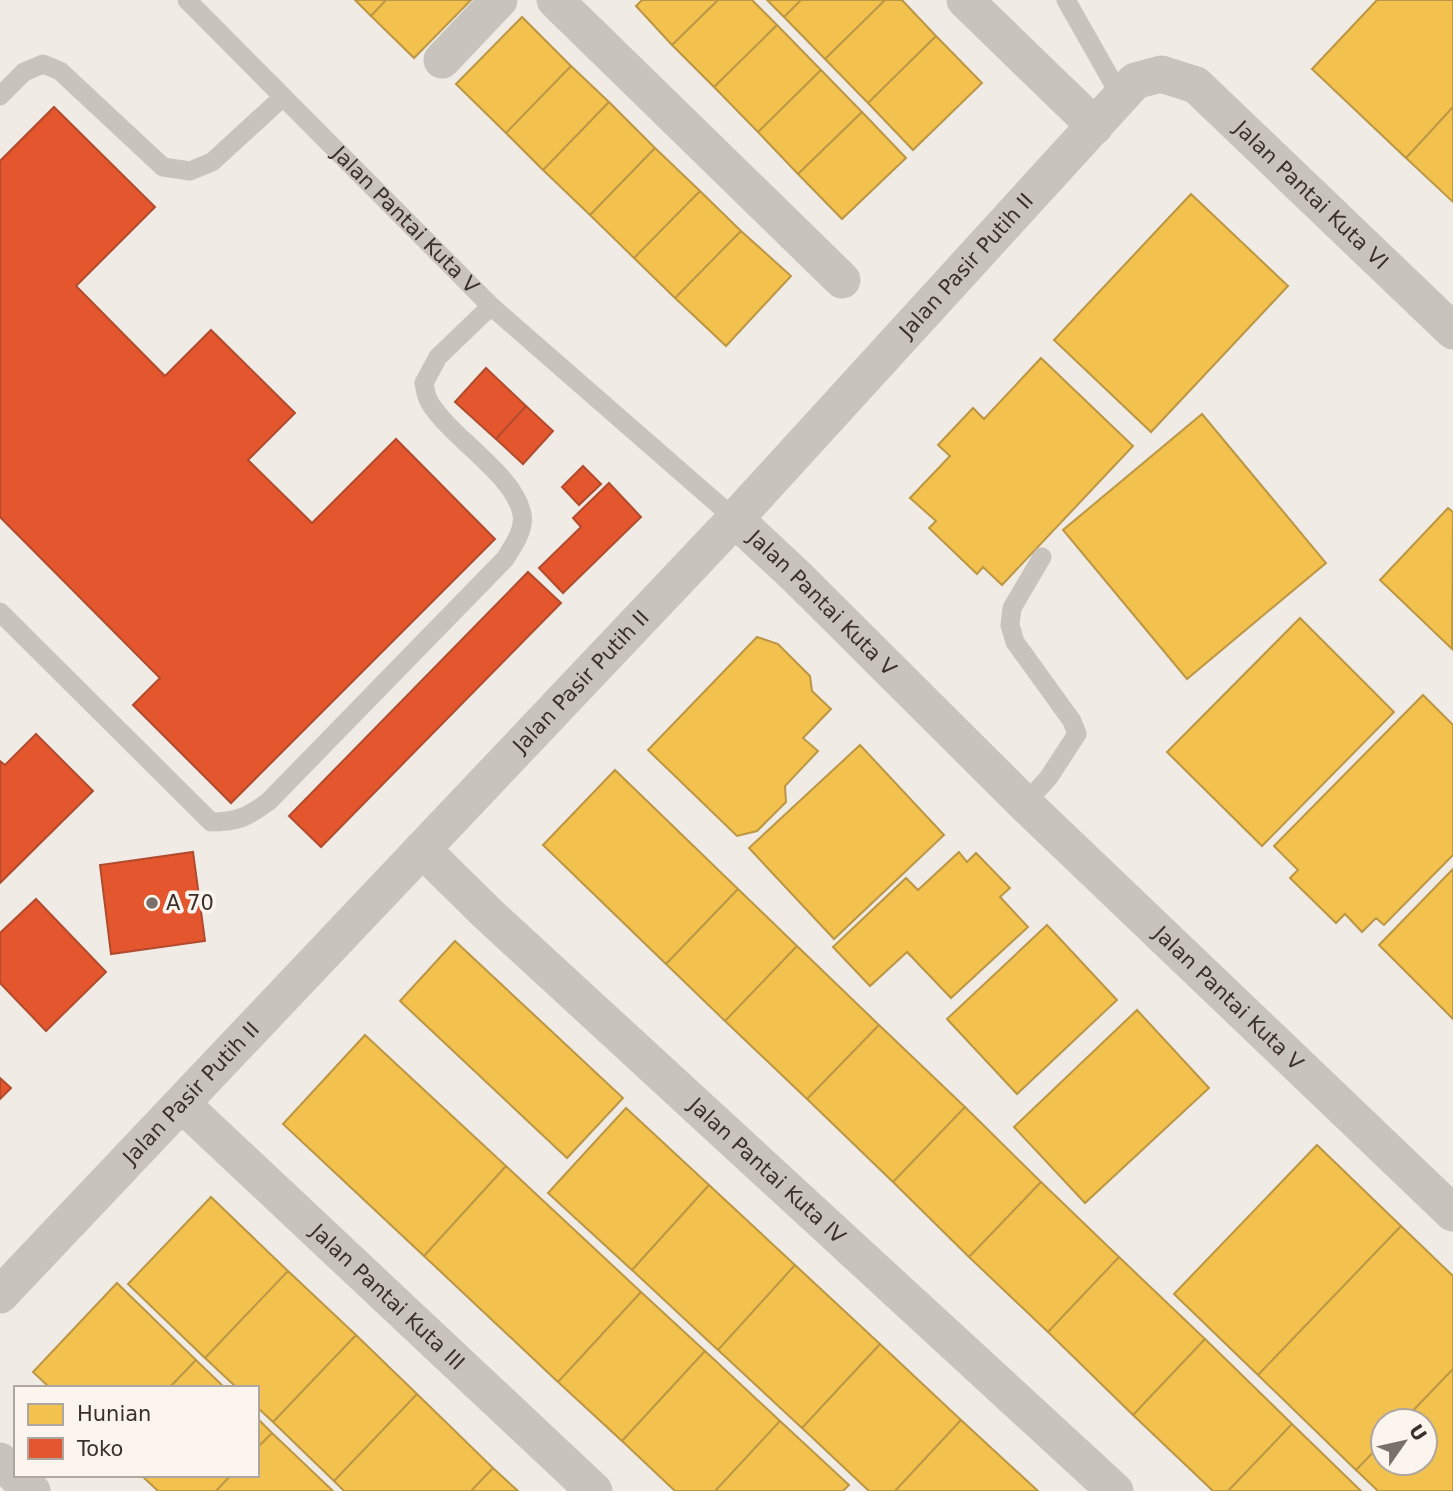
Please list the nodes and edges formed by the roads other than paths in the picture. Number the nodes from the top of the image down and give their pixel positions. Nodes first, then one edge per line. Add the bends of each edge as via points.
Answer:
1 (187, 0) edge
2 (499, 0) edge
3 (555, 0) edge
4 (965, 0) edge
5 (1066, 0) edge
6 (442, 60) dead end
7 (1161, 74) joint
8 (0, 96) edge
9 (283, 97) junction
10 (1121, 97) junction
11 (1095, 127) junction
12 (842, 280) dead end
13 (491, 306) junction
14 (1453, 331) edge
15 (735, 519) junction
16 (1042, 557) dead end
17 (0, 612) edge
18 (1025, 804) junction
19 (422, 849) junction
20 (182, 1104) junction
21 (1453, 1213) edge
22 (0, 1296) edge
23 (0, 1461) edge
24 (14, 1474) edge
25 (17, 1477) edge
26 (32, 1491) edge
27 (594, 1491) edge
28 (1115, 1491) edge

1 - 9 lane, Jalan Pantai Kuta V
2 - 6 street
3 - 12 street
4 - 11 street
5 - 10 lane
7 - 10 street, Jalan Pasir Putih II via 1135,81
7 - 14 street, Jalan Pantai Kuta VI via 1196,85
8 - 9 lane via 24,72 43,64 60,71 163,167 190,171 212,162
9 - 13 lane, Jalan Pantai Kuta V
10 - 11 street, Jalan Pasir Putih II
11 - 15 street, Jalan Pasir Putih II
13 - 15 lane, Jalan Pantai Kuta V
13 - 17 lane via 438,357 424,383 428,401 441,418 513,491 522,516 518,539 505,559 251,815 211,822
15 - 18 street, Jalan Pantai Kuta V
15 - 19 street, Jalan Pasir Putih II
16 - 18 lane via 1012,608 1010,625 1015,642 1077,734
18 - 21 street, Jalan Pantai Kuta V
19 - 20 street, Jalan Pasir Putih II
19 - 28 street, Jalan Pantai Kuta IV
20 - 22 street, Jalan Pasir Putih II
20 - 27 street, Jalan Pantai Kuta III
23 - 24 street
25 - 26 street

